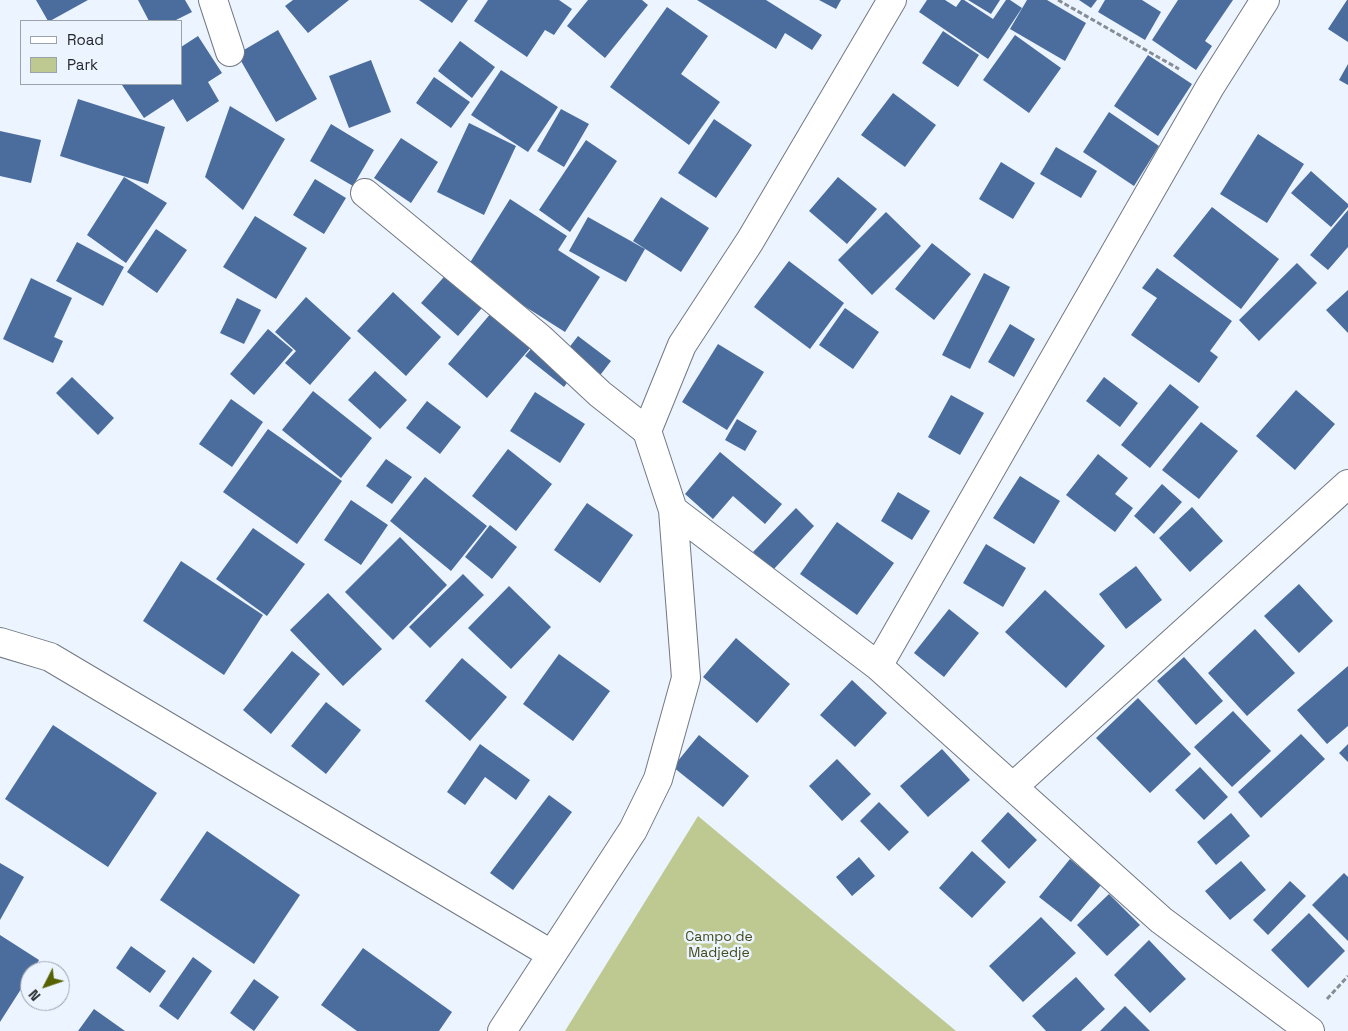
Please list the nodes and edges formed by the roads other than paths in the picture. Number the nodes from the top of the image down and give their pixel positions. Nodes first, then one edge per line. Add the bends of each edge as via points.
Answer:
1 (213, 0) edge
2 (892, 0) edge
3 (1265, 0) edge
4 (230, 52) dead end
5 (365, 192) dead end
6 (647, 431) junction
7 (1348, 484) edge
8 (673, 510) junction
9 (0, 642) edge
10 (878, 666) junction
11 (1014, 786) junction
12 (551, 954) junction
13 (502, 1031) edge
14 (1310, 1031) edge

1 - 4 street
2 - 6 street via 750,241 682,345
3 - 10 street via 1210,87
5 - 6 street
6 - 8 street
7 - 11 street
8 - 10 street
8 - 12 street via 686,678 658,779 632,830
9 - 12 street via 50,657
10 - 11 street
11 - 14 street via 1161,920
12 - 13 street

